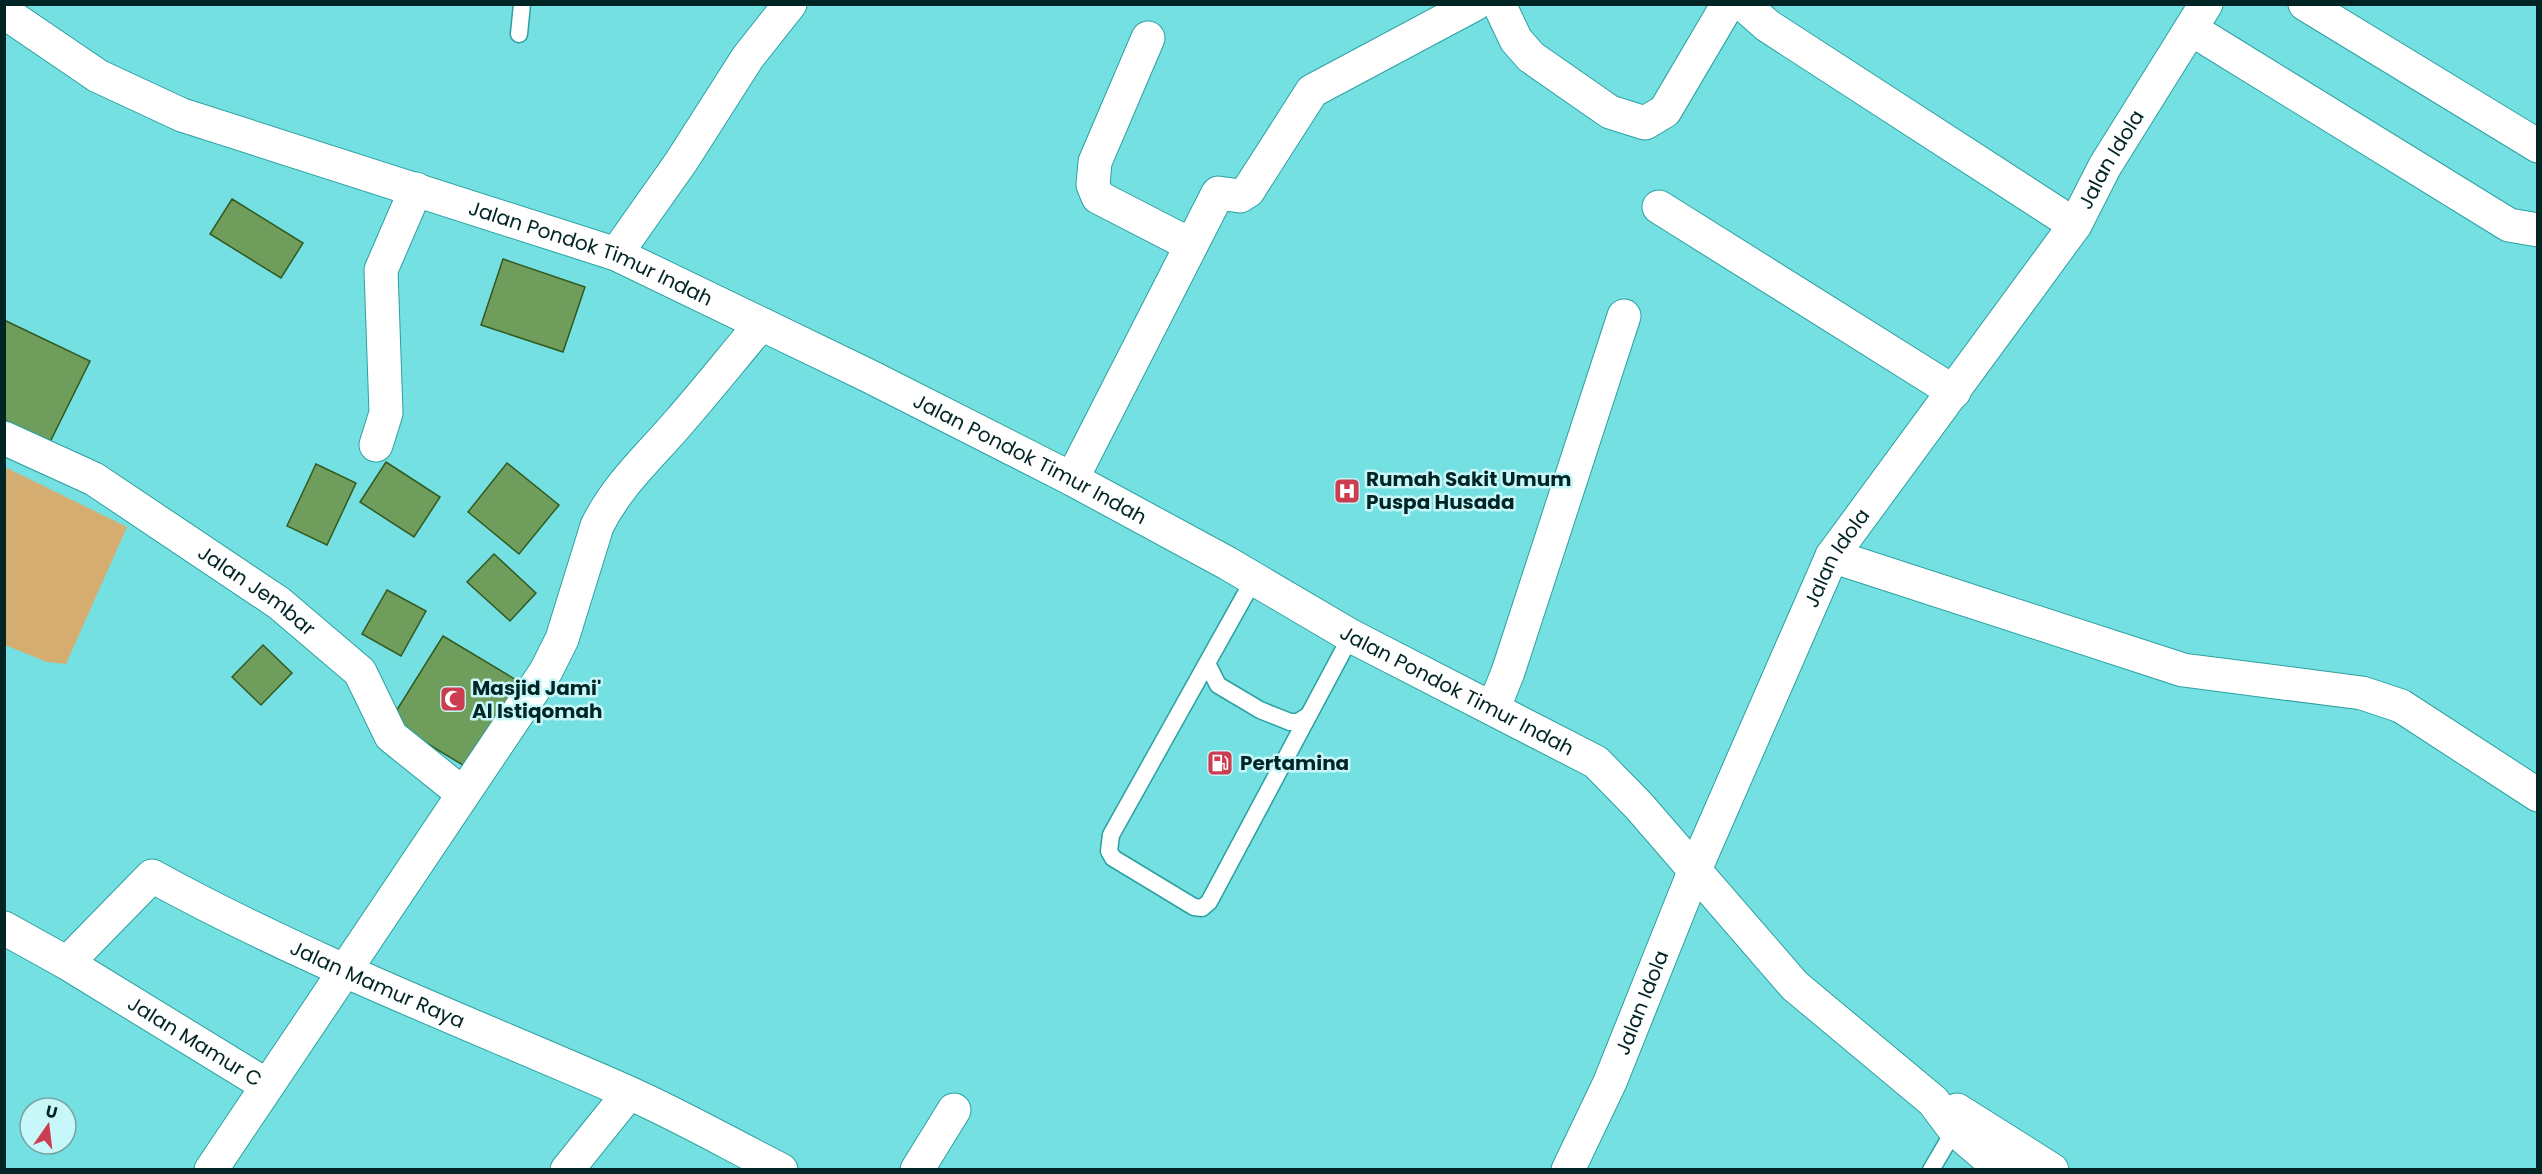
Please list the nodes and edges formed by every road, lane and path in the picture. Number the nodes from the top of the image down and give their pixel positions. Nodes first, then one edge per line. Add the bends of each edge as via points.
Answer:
1 (522, 4) edge
2 (790, 4) edge
3 (1474, 4) edge
4 (1499, 4) edge
5 (1728, 4) edge
6 (1743, 4) edge
7 (2305, 4) edge
8 (4, 12) edge
9 (2199, 17) edge
10 (519, 34) dead end
11 (1148, 38) dead end
12 (2538, 146) edge
13 (416, 189) junction
14 (1659, 207) dead end
15 (2075, 225) junction
16 (2538, 230) edge
17 (1191, 244) junction
18 (616, 254) junction
19 (1624, 316) dead end
20 (761, 324) junction
21 (1954, 392) junction
22 (4, 438) edge
23 (376, 445) dead end
24 (1072, 479) junction
25 (1832, 556) junction
26 (1254, 579) junction
27 (1351, 636) junction
28 (1207, 663) junction
29 (1494, 707) junction
30 (1309, 715) junction
31 (462, 793) junction
32 (2538, 795) edge
33 (1694, 872) junction
34 (4, 928) edge
35 (67, 963) junction
36 (344, 972) junction
37 (266, 1085) junction
38 (629, 1093) junction
39 (954, 1110) dead end
40 (1960, 1121) junction
41 (211, 1170) edge
42 (567, 1170) edge
43 (781, 1170) edge
44 (917, 1170) edge
45 (1568, 1170) edge
46 (1931, 1170) edge
47 (2002, 1170) edge
48 (2052, 1170) edge

1 - 10 lane
2 - 18 street via 748,57
3 - 17 street via 1312,91 1256,181 1240,196 1218,193
4 - 5 street via 1516,40 1531,57 1610,112 1645,123 1665,111
6 - 15 street via 1768,26
7 - 12 street
8 - 13 street, Jalan Pondok Timur Indah via 98,76 182,115
9 - 15 street, Jalan Idola via 2105,166
9 - 16 street via 2509,225
11 - 17 street via 1095,162 1093,185 1098,197
13 - 18 street, Jalan Pondok Timur Indah
13 - 23 street via 381,270 386,413
14 - 21 street
15 - 21 street, Jalan Idola
17 - 24 street
18 - 20 street, Jalan Pondok Timur Indah
19 - 29 street
20 - 24 street, Jalan Pondok Timur Indah
20 - 31 street, Jalan Mamur C via 605,509 562,639 496,747
21 - 25 street, Jalan Idola
22 - 31 street, Jalan Jembar via 94,479 279,603 360,672 391,736
24 - 26 street, Jalan Pondok Timur Indah
25 - 32 street via 2183,670 2362,693 2385,700 2401,706
25 - 33 street, Jalan Idola
26 - 27 street, Jalan Pondok Timur Indah
26 - 28 lane
27 - 29 street, Jalan Pondok Timur Indah
27 - 30 lane
28 - 30 lane via 1218,685 1260,710 1290,722
28 - 30 lane via 1111,835 1109,851 1113,858 1194,907 1202,908 1209,902
29 - 33 street, Jalan Pondok Timur Indah via 1596,762 1633,798
31 - 36 street, Jalan Mamur C
33 - 40 street, Jalan Pondok Timur Indah via 1795,986
33 - 45 street, Jalan Idola via 1610,1082
34 - 35 street
35 - 36 street, Jalan Mamur Raya via 152,876 228,918
35 - 37 street, Jalan Mamur C
36 - 37 street, Jalan Mamur C
36 - 38 street, Jalan Mamur Raya
37 - 41 street
38 - 42 street
38 - 43 street, Jalan Mamur Raya
39 - 44 street
40 - 46 lane
40 - 47 street, Jalan Pondok Timur Indah
40 - 48 street, Jalan Pondok Timur Indah

